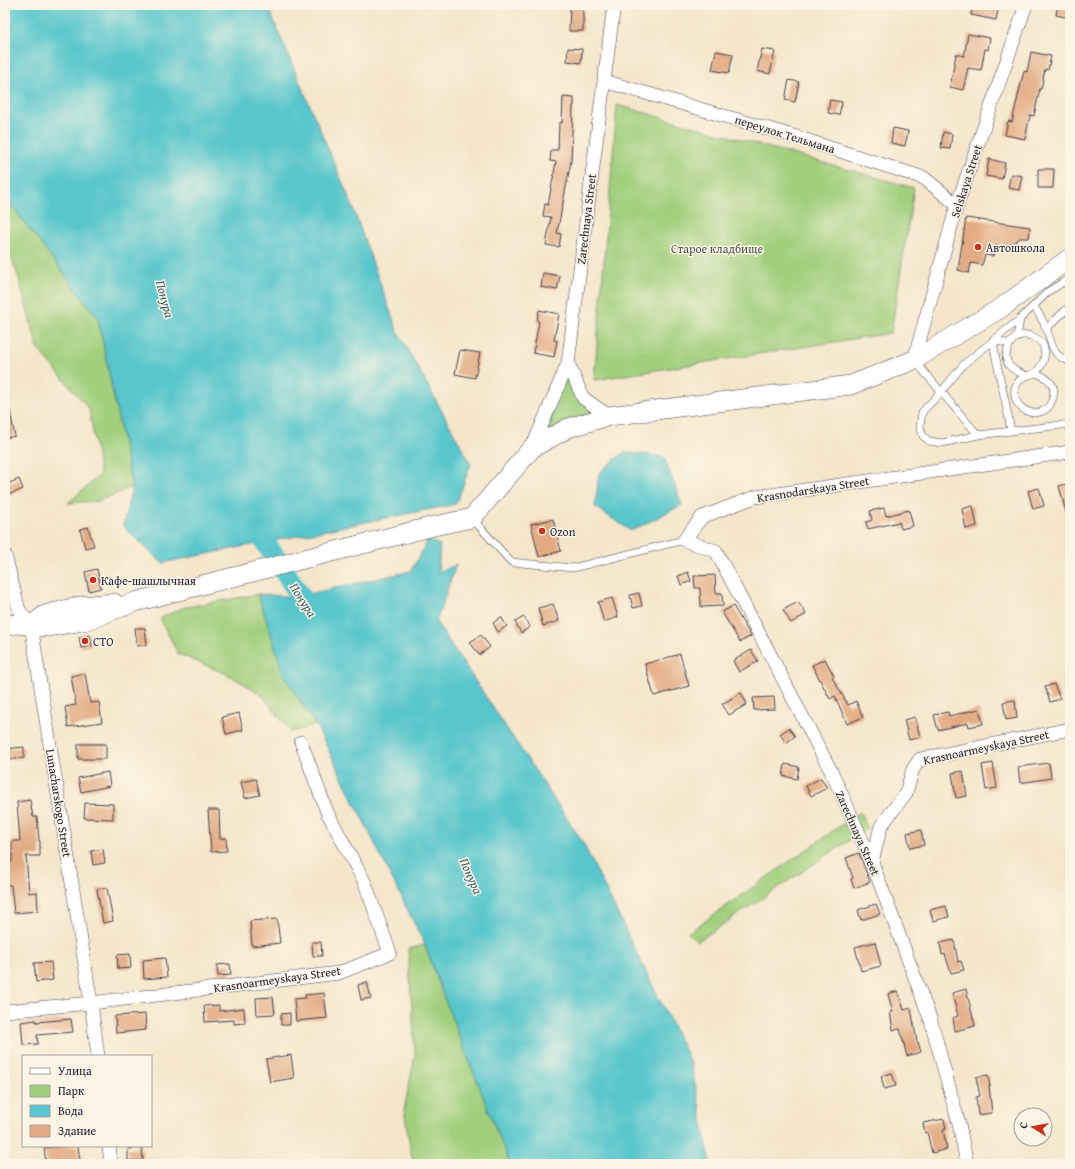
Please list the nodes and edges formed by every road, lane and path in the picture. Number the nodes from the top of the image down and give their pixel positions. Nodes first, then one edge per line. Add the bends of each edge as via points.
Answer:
1 (614, 5) edge
2 (1026, 5) edge
3 (604, 81) junction
4 (957, 205) junction
5 (1070, 258) edge
6 (1070, 278) edge
7 (1034, 306) junction
8 (1070, 306) edge
9 (1020, 319) junction
10 (1047, 328) junction
11 (1016, 337) junction
12 (993, 340) junction
13 (1010, 344) junction
14 (914, 360) junction
15 (1070, 361) edge
16 (568, 362) junction
17 (1036, 373) junction
18 (1025, 375) junction
19 (941, 392) junction
20 (609, 416) junction
21 (1070, 424) edge
22 (1010, 431) junction
23 (978, 435) junction
24 (532, 448) junction
25 (1070, 452) edge
26 (472, 518) junction
27 (684, 540) junction
28 (5, 555) edge
29 (5, 625) edge
30 (30, 625) junction
31 (1070, 729) edge
32 (302, 742) dead end
33 (872, 862) junction
34 (91, 1003) junction
35 (5, 1011) edge
36 (98, 1055) edge
37 (109, 1147) edge
38 (112, 1164) edge
39 (967, 1164) edge

1 - 3 street, Zarechnaya Street
2 - 4 street, Selskaya Street
3 - 4 street, переулок Тельмана via 793,136 924,178
3 - 16 street, Zarechnaya Street
4 - 14 street, Selskaya Street
5 - 14 street via 1001,308
6 - 7 lane via 1049,291
7 - 9 lane
7 - 10 lane
8 - 10 lane
9 - 11 lane
9 - 12 lane
10 - 15 lane via 1053,350 1062,359
11 - 13 lane
11 - 17 lane via 1027,335 1036,338 1044,346 1046,356
12 - 13 lane
12 - 19 lane via 964,364
12 - 22 lane
13 - 18 lane via 1006,354 1008,364 1015,372
14 - 19 lane
14 - 20 street via 851,385
16 - 20 street, Zarechnaya Street via 583,398
16 - 24 street
17 - 18 lane
17 - 18 lane via 1052,384 1054,395 1051,404 1043,411 1032,413 1023,410 1016,403 1014,392 1018,382
19 - 23 lane
19 - 23 lane via 922,412 920,426 923,436 929,441 942,443
20 - 24 street via 568,428
21 - 22 lane
22 - 23 lane
24 - 26 street
25 - 27 street, Krasnodarskaya Street via 755,497 702,518
26 - 27 lane via 511,562 573,568
26 - 30 street via 135,602 80,606 45,615
27 - 33 street, Zarechnaya Street via 716,551 832,773
28 - 30 street, Lunacharskogo Street via 19,610
29 - 30 street
30 - 34 street, Lunacharskogo Street
31 - 33 street, Krasnoarmeyskaya Street via 920,759 913,769 906,793 881,826
32 - 34 street, Krasnoarmeyskaya Street via 327,812 365,883 390,953 339,973
33 - 39 street, Zarechnaya Street via 931,1021 959,1124
34 - 35 street, Krasnoarmeyskaya Street
34 - 36 street, Lunacharskogo Street
37 - 38 street

